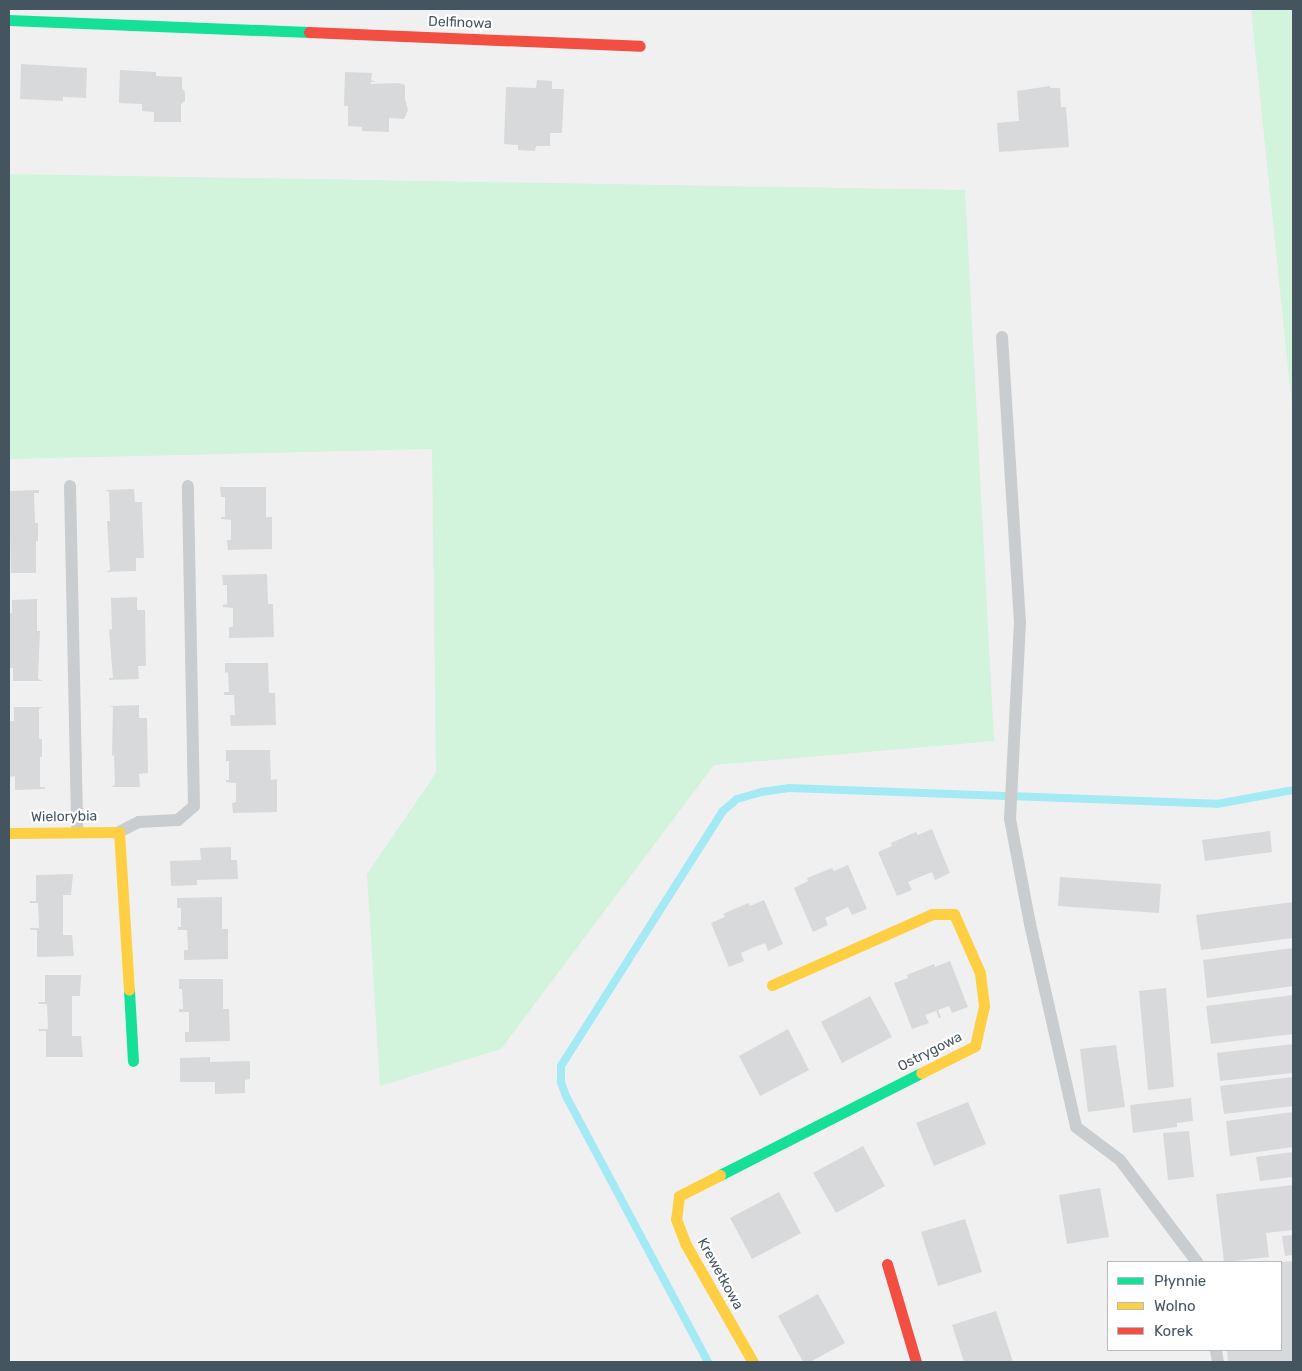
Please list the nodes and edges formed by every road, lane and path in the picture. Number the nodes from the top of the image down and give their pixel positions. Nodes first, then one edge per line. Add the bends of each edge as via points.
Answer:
1 (9, 20) edge
2 (640, 46) dead end
3 (1002, 337) dead end
4 (70, 486) dead end
5 (188, 486) dead end
6 (77, 832) junction
7 (119, 832) junction
8 (9, 833) edge
9 (772, 985) dead end
10 (133, 1061) dead end
11 (680, 1196) joint
12 (1196, 1261) edge
13 (887, 1264) dead end
14 (753, 1362) edge
15 (916, 1362) edge

1 - 2 street, Delfinowa
3 - 12 lane via 1020,622 1010,819 1030,924 1076,1127 1120,1160
4 - 6 lane
5 - 7 lane via 194,806 178,820 139,822
6 - 7 street, Wielorybia
6 - 8 street, Wielorybia
7 - 10 street
9 - 11 street, Ostrygowa via 932,914 954,914 980,973 984,1006 975,1046
11 - 14 street, Krewetkowa via 676,1219 685,1243
13 - 15 street

